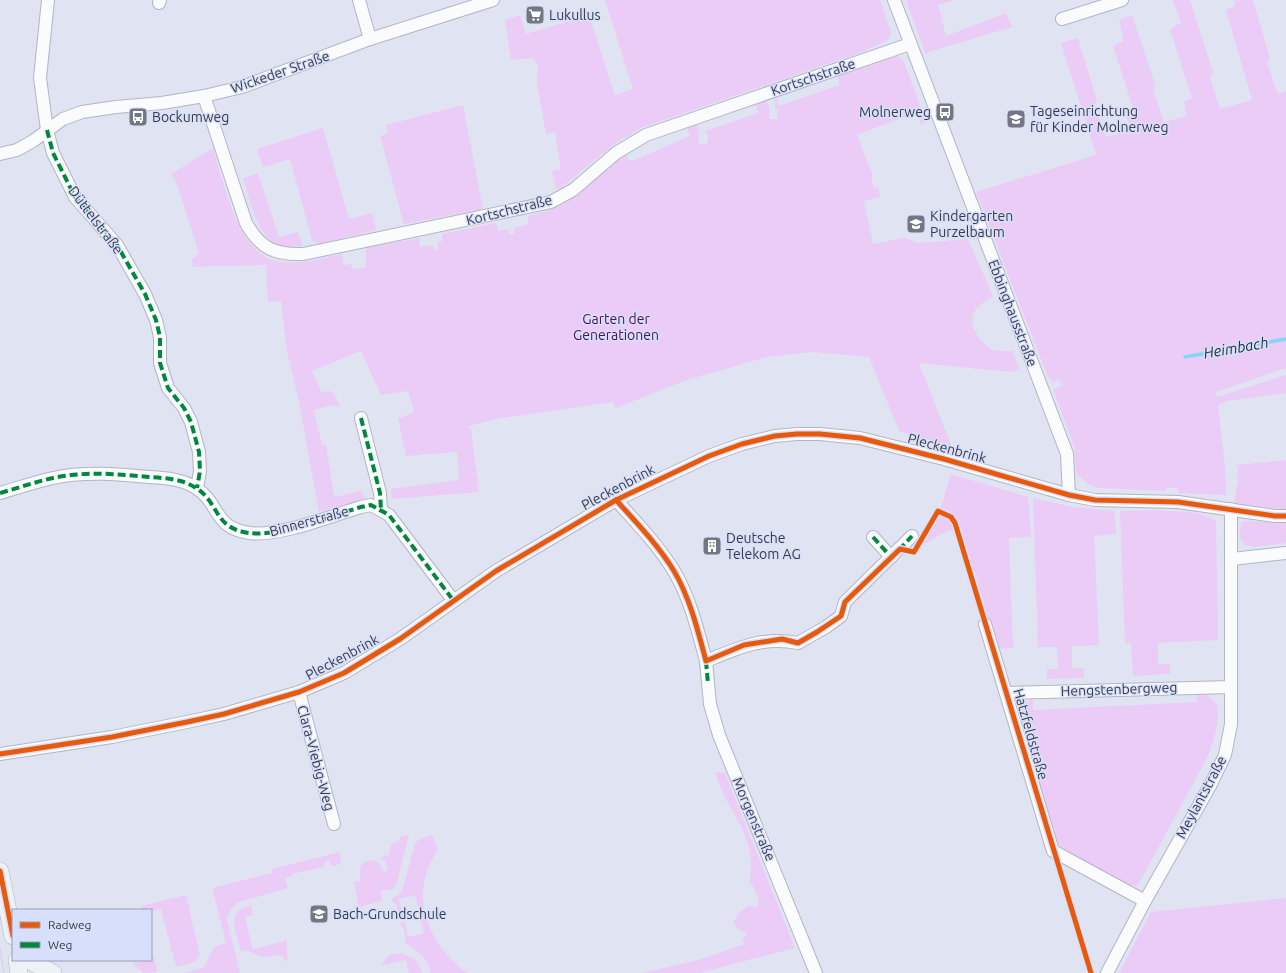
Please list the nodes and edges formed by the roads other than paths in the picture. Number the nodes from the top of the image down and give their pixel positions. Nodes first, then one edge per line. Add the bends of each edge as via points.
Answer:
1 (48, 0) edge
2 (359, 0) edge
3 (493, 0) edge
4 (894, 0) edge
5 (1122, 0) edge
6 (1062, 19) dead end
7 (370, 40) junction
8 (910, 44) junction
9 (204, 96) junction
10 (47, 130) junction
11 (0, 154) edge
12 (361, 418) dead end
13 (197, 488) junction
14 (0, 493) edge
15 (1069, 495) junction
16 (616, 500) junction
17 (1231, 509) junction
18 (381, 510) junction
19 (1286, 516) edge
20 (912, 536) dead end
21 (873, 538) dead end
22 (1286, 553) edge
23 (891, 557) junction
24 (1232, 559) junction
25 (453, 600) junction
26 (985, 624) dead end
27 (706, 661) junction
28 (1231, 687) junction
29 (299, 692) junction
30 (1006, 693) junction
31 (0, 754) edge
32 (334, 824) dead end
33 (0, 871) edge
34 (1145, 901) junction
35 (12, 931) edge
36 (17, 961) edge
37 (30, 961) edge
38 (19, 973) edge
39 (53, 973) edge
40 (816, 973) edge
41 (1107, 973) edge

1 - 10 street, Düttelstraße via 40,78
2 - 7 street
3 - 7 street, Wickeder Straße
4 - 8 street, Ebbinghausstraße
5 - 6 street
7 - 9 street, Wickeder Straße via 259,82
8 - 9 street, Kortschstraße via 646,135 616,153 572,190 551,202 303,254 278,253 266,247 251,232
8 - 15 street, Ebbinghausstraße via 1067,454
9 - 10 street, Wickeder Straße via 82,112 63,119
10 - 11 street, Wickeder Straße via 17,150
10 - 13 street, Düttelstraße via 53,153 75,197 117,245 148,300 160,337 160,363 168,388 184,408 191,422 199,452 200,471
12 - 18 street via 380,493
13 - 14 street, Binnerstraße via 186,482 170,479 90,474 54,478
13 - 18 street, Binnerstraße via 223,522 234,530 250,533 275,532 361,506
15 - 16 street, Pleckenbrink via 885,443 860,438 797,434 742,444 709,456
15 - 17 street, Pleckenbrink via 1095,500 1164,501
16 - 25 street, Pleckenbrink via 496,571
16 - 27 street, Morgenstraße via 659,550 674,572 696,624
17 - 19 street, Pleckenbrink
17 - 24 street, Meylantstraße
18 - 25 street via 389,515
20 - 23 street
21 - 23 street
22 - 24 street
23 - 27 street via 845,602 840,616 818,632 798,643 782,639 744,645
24 - 28 street, Meylantstraße
25 - 29 street, Pleckenbrink via 400,639 344,673
26 - 30 street, Hatzfeldstraße
27 - 40 street, Morgenstraße via 710,704 719,736
28 - 30 street, Hengstenbergweg
28 - 34 street, Meylantstraße via 1231,724 1225,755
29 - 31 street, Pleckenbrink via 267,703 197,720 112,737
29 - 32 street, Clara-Viebig-Weg
30 - 34 street, Hatzfeldstraße via 1053,851
33 - 35 main road
34 - 41 street, Meylantstraße
36 - 38 main road
37 - 39 main road

